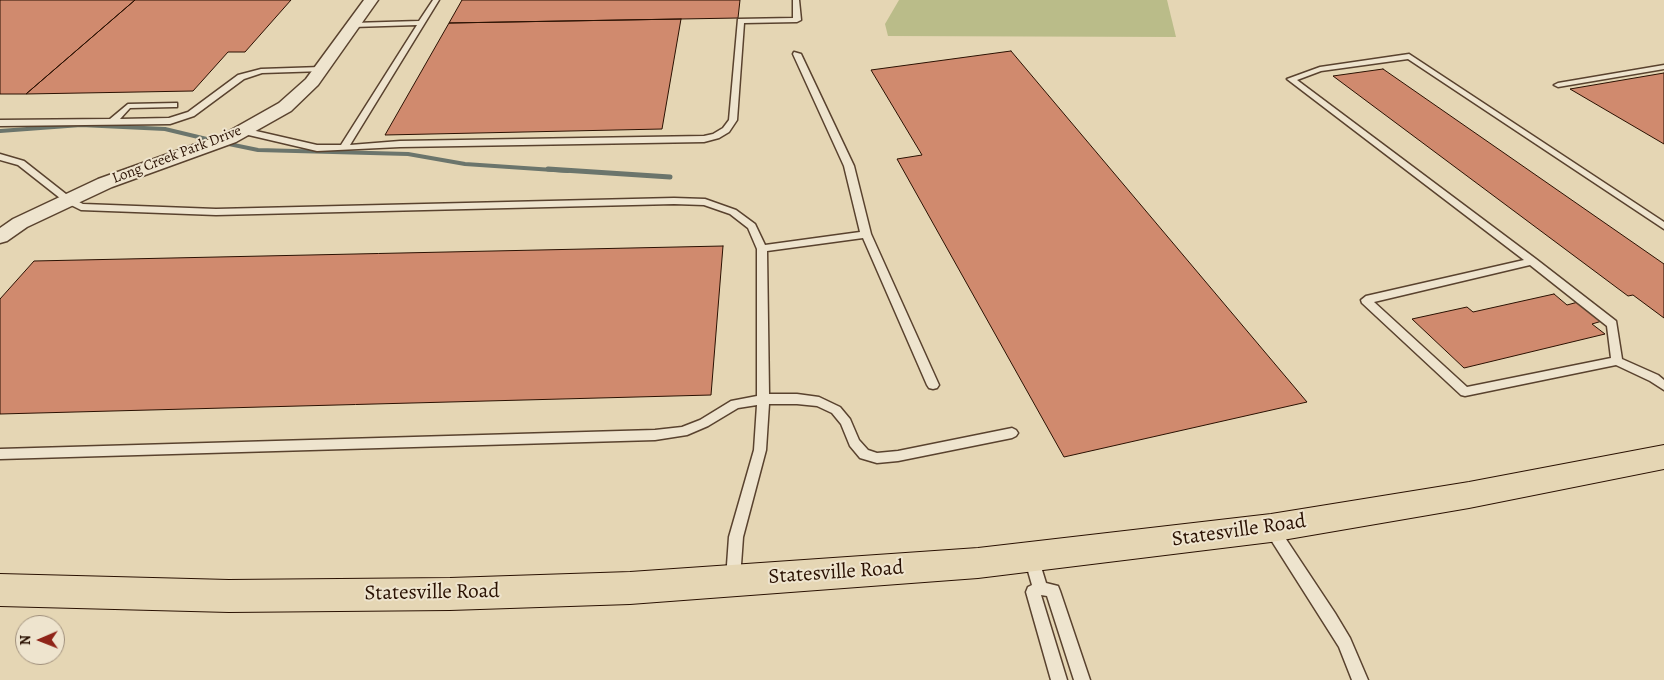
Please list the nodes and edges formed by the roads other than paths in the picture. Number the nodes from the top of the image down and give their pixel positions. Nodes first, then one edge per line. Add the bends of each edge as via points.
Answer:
1 (371, 0) edge
2 (436, 0) edge
3 (796, 0) edge
4 (422, 23) junction
5 (353, 25) junction
6 (797, 54) dead end
7 (1664, 67) edge
8 (321, 69) junction
9 (1558, 85) dead end
10 (174, 105) dead end
11 (112, 122) junction
12 (0, 123) edge
13 (243, 131) junction
14 (344, 148) junction
15 (0, 157) edge
16 (68, 200) junction
17 (1664, 226) edge
18 (866, 234) junction
19 (0, 237) edge
20 (762, 249) junction
21 (1532, 261) junction
22 (1617, 360) junction
23 (933, 385) dead end
24 (1664, 386) edge
25 (763, 400) junction
26 (1012, 434) dead end
27 (0, 454) edge
28 (1664, 458) edge
29 (1271, 528) junction
30 (1036, 572) junction
31 (733, 581) junction
32 (0, 590) edge
33 (1059, 680) edge
34 (1082, 680) edge
35 (1360, 680) edge

1 - 5 street, Long Creek Park Drive
2 - 4 lane
3 - 14 lane via 796,20 741,21 733,120 716,136 704,139 400,144
4 - 5 lane
4 - 14 lane
5 - 8 street, Long Creek Park Drive
6 - 18 lane via 848,166
7 - 9 lane
8 - 11 lane via 261,71 241,77 208,104 170,121
8 - 13 street, Long Creek Park Drive via 285,107
10 - 11 lane via 128,106
11 - 12 lane
13 - 14 lane via 317,148
13 - 16 street, Long Creek Park Drive
15 - 16 lane via 21,163
16 - 19 street, Long Creek Park Drive via 20,223
16 - 20 lane via 81,207 216,212 705,202 733,212 752,226
17 - 21 lane via 1409,56 1320,69 1291,79
18 - 20 lane
18 - 23 lane
20 - 25 lane
21 - 22 lane via 1612,324
21 - 22 lane via 1366,300 1465,392
22 - 24 lane
25 - 26 lane via 819,402 836,410 846,422 854,443 864,454 877,458
25 - 27 lane via 735,404 683,432 655,435
25 - 31 lane via 760,450 736,537
28 - 29 main road, Statesville Road
29 - 30 main road, Statesville Road
29 - 35 lane via 1345,643
30 - 31 main road, Statesville Road
30 - 33 lane via 1032,592
30 - 34 lane via 1053,592
31 - 32 main road, Statesville Road via 450,594 229,596

